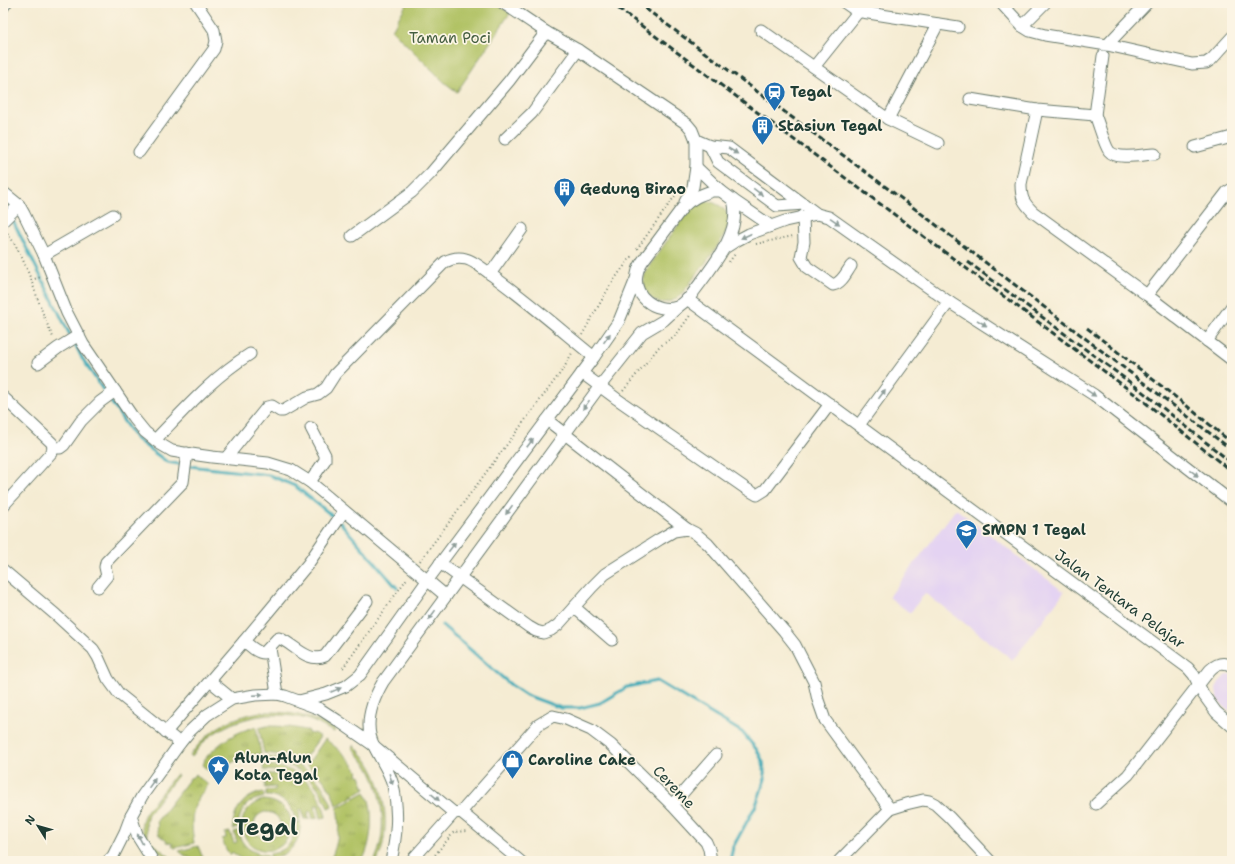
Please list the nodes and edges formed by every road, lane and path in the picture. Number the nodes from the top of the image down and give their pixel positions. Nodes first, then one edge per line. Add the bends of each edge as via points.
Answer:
1 (6, 3) edge
2 (196, 3) edge
3 (503, 3) edge
4 (845, 3) edge
5 (866, 3) edge
6 (1001, 3) edge
7 (1045, 3) edge
8 (1146, 3) edge
9 (3, 7) edge
10 (858, 12) junction
11 (938, 24) junction
12 (1022, 26) junction
13 (958, 27) dead end
14 (761, 30) dead end
15 (546, 32) junction
16 (1232, 37) edge
17 (1107, 45) junction
18 (578, 50) junction
19 (1103, 56) dead end
20 (814, 67) junction
21 (970, 99) dead end
22 (1037, 110) junction
23 (1095, 115) junction
24 (888, 119) junction
25 (1232, 137) edge
26 (505, 138) dead end
27 (696, 140) junction
28 (938, 144) dead end
29 (710, 146) junction
30 (1195, 147) dead end
31 (139, 152) dead end
32 (1155, 154) dead end
33 (696, 167) junction
34 (1232, 189) edge
35 (721, 191) junction
36 (3, 192) edge
37 (675, 196) dead end
38 (733, 200) junction
39 (804, 204) junction
40 (683, 207) junction
41 (15, 209) junction
42 (113, 214) dead end
43 (817, 214) junction
44 (802, 216) junction
45 (3, 221) edge
46 (771, 226) junction
47 (3, 228) edge
48 (522, 229) dead end
49 (352, 236) dead end
50 (723, 249) junction
51 (44, 256) junction
52 (851, 266) dead end
53 (490, 274) junction
54 (636, 280) junction
55 (1147, 295) junction
56 (949, 302) junction
57 (683, 303) junction
58 (1232, 306) edge
59 (77, 337) junction
60 (1207, 341) junction
61 (578, 344) junction
62 (58, 348) junction
63 (250, 354) dead end
64 (594, 357) junction
65 (1232, 360) edge
66 (38, 363) dead end
67 (582, 373) junction
68 (600, 386) junction
69 (113, 392) junction
70 (3, 398) edge
71 (830, 404) junction
72 (547, 420) junction
73 (859, 425) junction
74 (310, 428) dead end
75 (565, 434) junction
76 (155, 440) junction
77 (53, 448) junction
78 (187, 454) junction
79 (226, 458) junction
80 (310, 482) junction
81 (1232, 502) edge
82 (3, 506) edge
83 (343, 512) junction
84 (687, 529) junction
85 (440, 563) junction
86 (3, 570) edge
87 (414, 570) junction
88 (460, 577) junction
89 (427, 581) junction
90 (98, 587) dead end
91 (446, 596) junction
92 (367, 601) dead end
93 (574, 607) junction
94 (612, 640) dead end
95 (244, 641) junction
96 (270, 648) junction
97 (1232, 666) edge
98 (343, 668) dead end
99 (210, 681) junction
100 (1199, 683) junction
101 (277, 694) junction
102 (232, 699) junction
103 (299, 702) junction
104 (1232, 726) edge
105 (166, 732) junction
106 (180, 743) junction
107 (373, 745) junction
108 (716, 755) dead end
109 (1096, 804) dead end
110 (672, 805) junction
111 (890, 809) junction
112 (458, 813) junction
113 (130, 816) junction
114 (470, 830) dead end
115 (108, 861) edge
116 (153, 861) edge
117 (391, 861) edge
118 (411, 861) edge
119 (430, 861) edge
120 (520, 861) edge
121 (711, 861) edge
122 (838, 861) edge
123 (990, 861) edge

1 - 9 street
2 - 31 street via 214,30 214,50
3 - 15 street
4 - 10 street
5 - 10 street
6 - 12 street
7 - 12 street
8 - 17 street
10 - 11 street
10 - 20 street
11 - 13 street
11 - 24 street
12 - 17 street via 1045,35
14 - 20 street
15 - 18 street
15 - 49 street via 509,81 431,173 412,192
16 - 17 street via 1212,59 1206,63 1192,64
18 - 26 street via 532,113
18 - 27 street via 687,124
19 - 23 street
20 - 24 street
21 - 22 street
22 - 23 street
22 - 55 street via 1021,184 1024,203
23 - 32 street via 1108,150 1113,155
24 - 28 street
25 - 30 street
27 - 29 street
27 - 33 street
29 -> 39 street via 729,148
29 -> 39 street via 718,162 777,206
33 - 35 street
33 - 40 street via 693,187
34 - 55 street via 1227,192
35 - 38 street
35 - 40 street via 698,196
36 - 41 street
37 - 61 path via 611,284
38 - 46 street
38 - 50 street via 734,223
39 - 43 street
40 - 54 street via 642,262
41 - 45 street
41 - 51 street via 28,221
42 - 51 street
43 - 44 street
43 -> 56 street via 832,219
44 - 46 street
44 - 52 street via 804,242 801,257 807,267 833,285 841,281
46 -> 50 street via 749,234
47 - 62 path via 32,280 47,325
48 - 53 street
50 - 57 street
51 - 59 street
53 - 61 street
53 - 79 street via 467,259 455,258 445,262 335,374 326,388 283,411 268,407
54 - 57 street via 642,297 657,308 666,309
64 -> 54 street via 619,321
55 - 60 street
73 -> 56 street
56 -> 81 street via 1094,395
57 - 68 street via 664,320 642,332
57 - 71 street, Jalan Tentara Pelajar
58 - 60 street
59 - 62 street
59 - 69 street
60 - 65 street
61 - 64 street
61 - 87 path via 564,368
62 - 66 street
63 - 76 street via 199,394
64 - 67 street
67 - 68 street
67 - 72 street
68 - 71 street via 757,495 766,490
68 -> 75 street
69 - 76 street via 138,424
69 - 77 street via 81,422 64,445
70 - 77 street via 52,443
71 - 73 street, Jalan Tentara Pelajar
72 - 75 street
85 -> 72 street
73 - 100 street, Jalan Tentara Pelajar via 1188,668
74 - 80 street via 325,455 325,460
75 - 84 street
75 -> 88 street
76 - 78 street via 172,450
77 - 82 street
78 - 79 street
78 - 90 street via 182,482 106,562 107,576
79 - 80 street via 268,462 292,470
80 - 83 street
83 - 87 street
83 - 95 street via 308,564
84 - 93 street via 674,531 605,574
84 - 111 street via 708,544 795,645 814,682 825,720
85 - 88 street
85 - 89 street
86 - 105 street via 93,649 119,694
87 - 89 street
87 - 98 path
88 - 91 street
88 - 93 street via 536,631 551,630
89 - 91 street
103 -> 89 street via 346,686 360,675
91 -> 107 street via 376,695 369,727
92 - 96 street via 322,658 307,656 279,638
93 - 94 street
95 - 96 street via 261,653
95 - 99 street
96 - 101 street
97 - 100 street via 1218,663
99 - 102 street
99 - 105 street
100 - 104 street, Jalan Tentara Pelajar via 1203,694 1216,712
100 - 109 street via 1128,775
102 -> 101 street
101 - 103 street
102 - 106 street via 206,715
103 - 107 street via 320,710
105 - 106 street
113 -> 106 street
107 -> 112 street
107 -> 117 street via 393,784 397,830
108 - 110 street
110 - 112 street, Cereme via 606,741 591,730 553,716 538,725
110 - 121 street, Cereme via 706,842
111 - 122 street
111 - 123 street via 923,800 936,804
112 - 118 street
112 - 120 street
113 - 115 street via 125,832
116 -> 113 street via 138,837
114 - 119 path via 454,832

